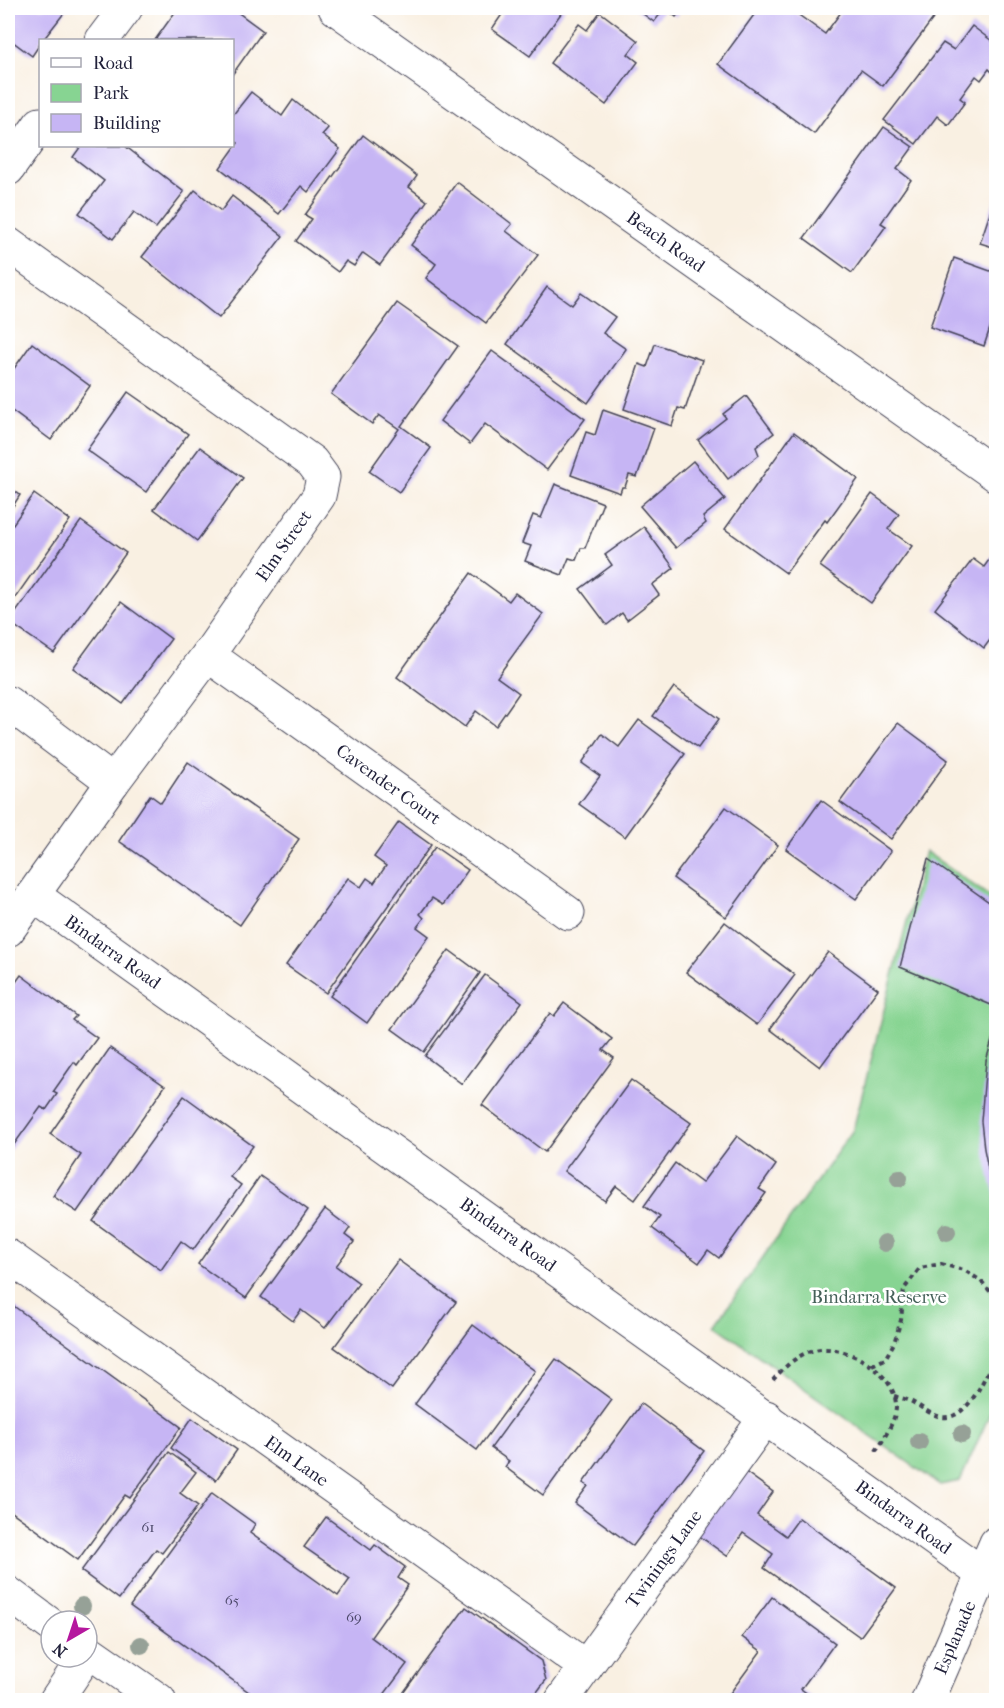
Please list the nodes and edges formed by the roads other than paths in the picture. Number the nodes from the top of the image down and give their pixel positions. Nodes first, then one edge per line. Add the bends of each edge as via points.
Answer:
1 (126, 8) edge
2 (335, 8) edge
3 (103, 39) edge
4 (39, 125) edge
5 (8, 169) edge
6 (8, 244) edge
7 (996, 475) edge
8 (208, 655) junction
9 (8, 703) edge
10 (113, 782) junction
11 (33, 895) junction
12 (568, 913) dead end
13 (8, 930) edge
14 (8, 1256) edge
15 (766, 1418) junction
16 (996, 1543) edge
17 (983, 1574) junction
18 (8, 1593) edge
19 (39, 1615) edge
20 (99, 1661) edge
21 (586, 1667) junction
22 (77, 1669) edge
23 (57, 1701) edge
24 (159, 1701) edge
25 (562, 1701) edge
26 (928, 1701) edge

1 - 3 street
2 - 7 street, Beach Road
4 - 5 street
6 - 8 street, Elm Street via 312,462 322,477 319,496
8 - 10 street, Elm Street
8 - 12 street, Cavender Court
9 - 10 street
10 - 11 street, Elm Street
11 - 13 street, Elm Street
11 - 15 street, Bindarra Road
14 - 21 street, Elm Lane
15 - 17 street, Bindarra Road
15 - 21 street, Twinings Lane
16 - 17 street, Esplanade
17 - 26 street, Esplanade
18 - 19 street
20 - 24 street
21 - 25 street, Twinings Lane
22 - 23 street

